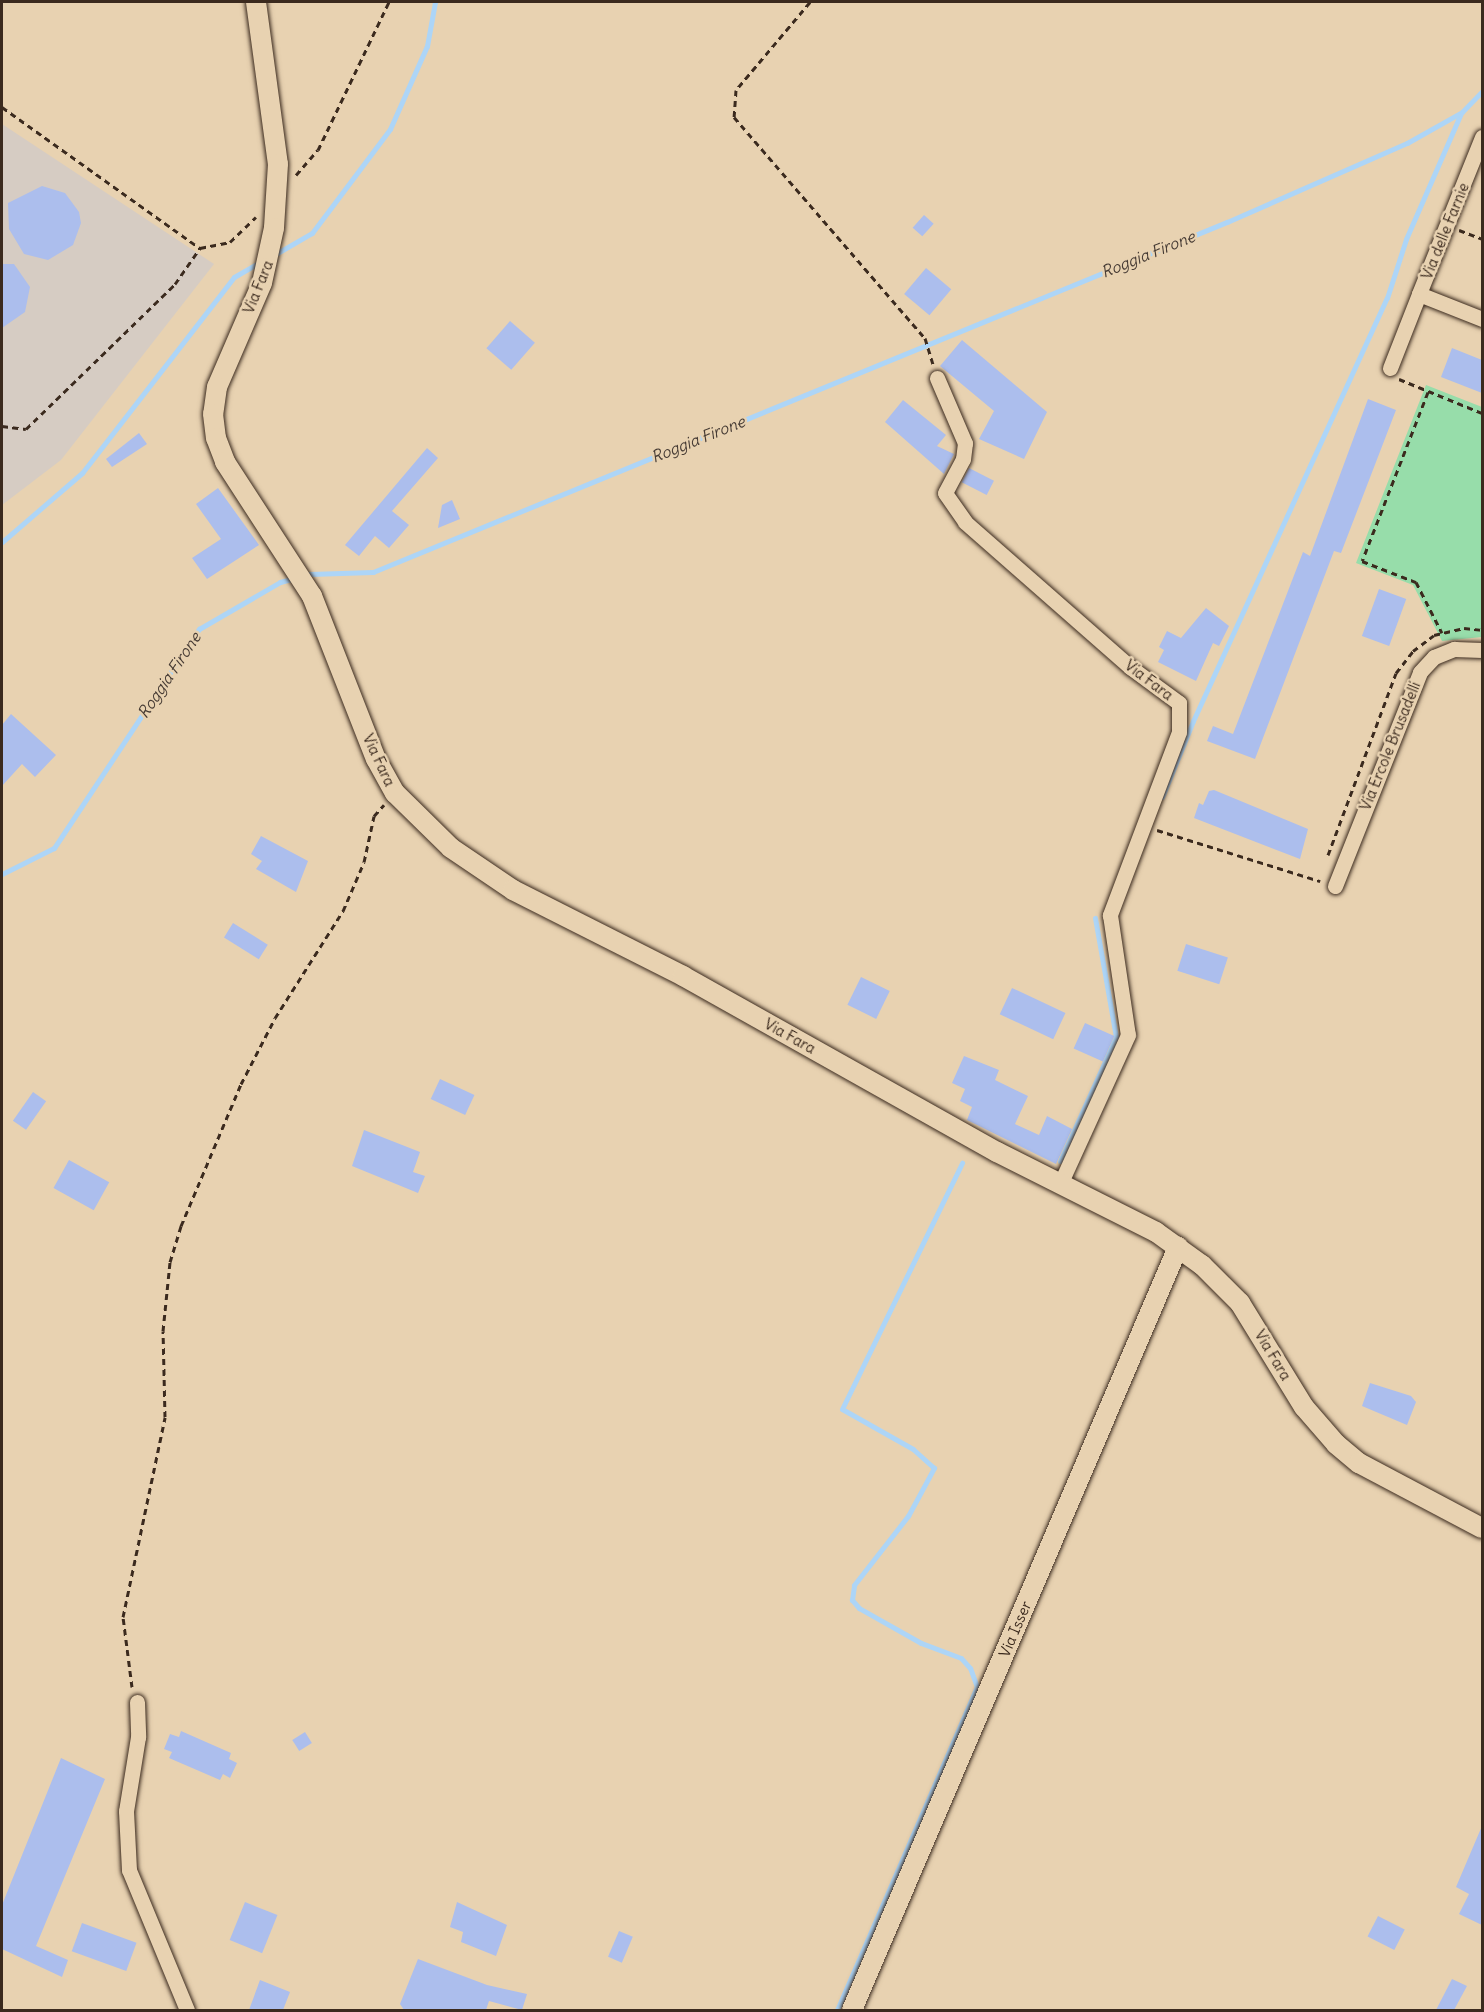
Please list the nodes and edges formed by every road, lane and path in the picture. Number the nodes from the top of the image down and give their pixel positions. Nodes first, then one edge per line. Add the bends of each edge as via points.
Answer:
1 (256, 2) edge
2 (389, 2) edge
3 (810, 2) edge
4 (2, 107) edge
5 (1482, 137) edge
6 (276, 198) junction
7 (1447, 226) junction
8 (1482, 239) edge
9 (200, 248) junction
10 (1419, 294) junction
11 (1482, 319) edge
12 (930, 353) dead end
13 (1390, 368) joint
14 (936, 378) dead end
15 (1428, 392) junction
16 (1482, 413) edge
17 (2, 426) edge
18 (1482, 621) edge
19 (1480, 629) dead end
20 (1442, 633) dead end
21 (1482, 650) edge
22 (395, 793) junction
23 (1143, 825) junction
24 (1319, 882) dead end
25 (1335, 886) dead end
26 (1060, 1184) junction
27 (1178, 1247) junction
28 (1482, 1528) edge
29 (137, 1702) joint
30 (187, 2010) edge
31 (852, 2010) edge

1 - 6 street, Via Fara via 278,164
2 - 6 path via 318,150
3 - 12 path via 736,90 734,117 925,338
4 - 9 path
5 - 7 street, Via delle Farnie
6 - 9 path via 230,242
6 - 22 street, Via Fara via 271,254 262,283 217,387 213,414 216,438 225,462 312,596
7 - 8 path
7 - 10 street, Via delle Farnie
9 - 17 path via 175,284 26,429
10 - 11 street, Via delle Farnie
10 - 13 street
13 - 15 path via 1401,381
14 - 23 street, Via Fara via 965,443 963,459 945,493 965,522 1130,667 1179,703 1179,732
15 - 16 path
15 - 20 path via 1362,561 1416,582
18 - 19 path
21 - 25 street, Via Ercole Brusadelli via 1454,649 1434,657 1420,672
22 - 26 street, Via Fara via 451,848 513,890 683,976
22 - 29 path via 374,816 364,862 343,911 275,1018 242,1084 181,1226 170,1262 163,1330 165,1417 123,1617 127,1667
23 - 24 path
23 - 26 street, Via Fara via 1110,915 1128,1035
26 - 27 street, Via Fara via 1133,1217
27 - 28 street, Via Fara via 1240,1303 1304,1407 1336,1444 1359,1462
27 - 31 street, Via Isser
29 - 30 street via 138,1737 126,1811 129,1870

